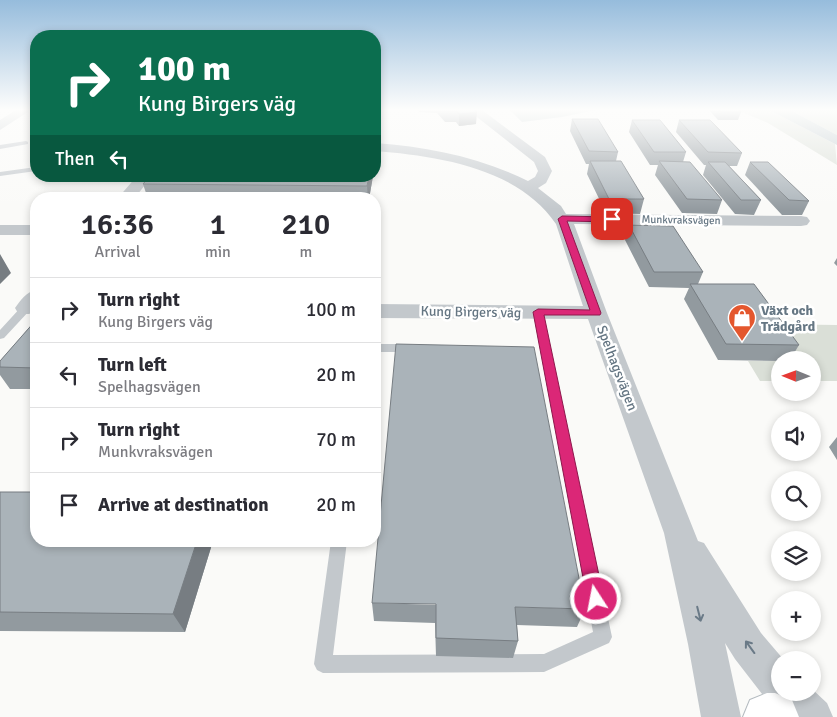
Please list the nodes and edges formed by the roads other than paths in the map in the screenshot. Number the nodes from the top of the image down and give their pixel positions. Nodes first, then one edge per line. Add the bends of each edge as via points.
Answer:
1 (23, 143) edge
2 (518, 143) edge
3 (0, 147) edge
4 (381, 147) edge
5 (30, 169) edge
6 (0, 174) edge
7 (140, 182) edge
8 (528, 187) junction
9 (131, 192) edge
10 (562, 219) junction
11 (800, 221) dead end
12 (0, 230) edge
13 (30, 230) edge
14 (30, 307) edge
15 (381, 311) edge
16 (538, 312) junction
17 (596, 313) junction
18 (0, 336) edge
19 (381, 348) edge
20 (422, 348) edge
21 (680, 533) junction
22 (338, 547) edge
23 (771, 674) edge
24 (796, 701) edge
25 (721, 717) edge
26 (767, 717) edge
27 (774, 717) edge
28 (813, 717) edge

1 - 3 lane
2 - 8 street via 540,160 545,171 541,180
4 - 8 street, Spelhagsvägen via 446,155 499,172
5 - 6 lane
7 - 9 street
8 - 10 street, Spelhagsvägen
10 - 11 street, Munkvraksvägen
10 - 17 street, Spelhagsvägen
12 - 13 street
14 - 18 lane
15 - 16 street, Kung Birgers väg
16 - 17 street, Kung Birgers väg
16 - 22 lane via 540,348 603,637 544,663 323,664
17 - 21 street, Spelhagsvägen
19 - 20 lane
23 -> 21 street, Spelhagsvägen via 748,646
21 -> 25 street, Spelhagsvägen
24 - 28 street
26 - 27 main road

